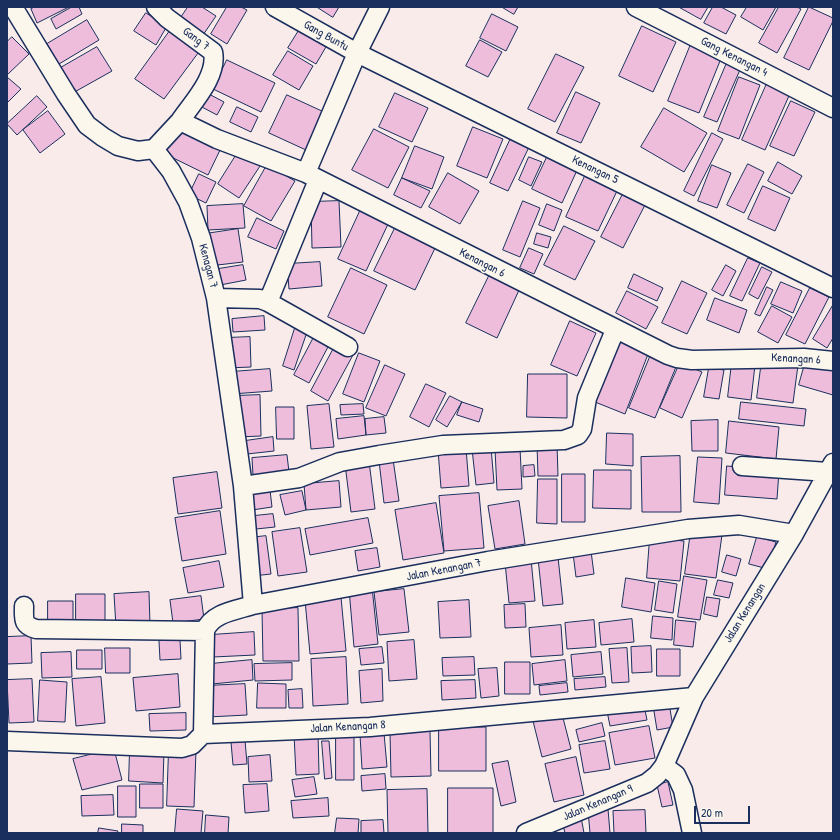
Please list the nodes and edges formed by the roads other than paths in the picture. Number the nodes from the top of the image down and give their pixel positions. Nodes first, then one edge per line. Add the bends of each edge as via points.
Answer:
1 (13, 7) edge
2 (156, 7) edge
3 (275, 7) edge
4 (380, 7) edge
5 (636, 7) edge
6 (357, 53) junction
7 (833, 108) edge
8 (180, 120) junction
9 (154, 150) junction
10 (312, 176) junction
11 (833, 288) edge
12 (216, 298) junction
13 (268, 302) junction
14 (614, 330) junction
15 (348, 347) dead end
16 (833, 361) edge
17 (742, 466) dead end
18 (830, 468) edge
19 (243, 486) junction
20 (794, 534) junction
21 (253, 605) junction
22 (24, 606) dead end
23 (205, 631) junction
24 (694, 697) junction
25 (203, 734) junction
26 (7, 741) edge
27 (664, 766) junction
28 (526, 833) edge
29 (692, 833) edge

1 - 9 street via 87,125 118,146 138,151
2 - 8 street, Gang 7 via 213,52 215,60 212,72 200,93
3 - 6 street, Gang Buntu
4 - 6 street
5 - 7 street, Gang Kenangan 4
6 - 10 street
6 - 11 street, Kenangan 5
8 - 9 street
8 - 10 street, Kenangan 6 via 217,139
9 - 12 street, Kenagan 7 via 171,171 188,202
10 - 13 street
10 - 14 street, Kenangan 6
12 - 13 street via 260,299
12 - 19 street, Kenagan 7
13 - 15 street
14 - 16 street, Kenangan 6 via 677,358 804,358
14 - 19 street via 587,398 582,428 578,435 564,440 443,445 393,452 340,462 299,478
17 - 18 street
18 - 20 street, Jalan Kenangan
19 - 21 street, Kenagan 7
20 - 21 street, Jalan Kenangan 7 via 739,525 688,530 488,561
20 - 24 street, Jalan Kenangan
21 - 23 street, Jalan Kenangan 7 via 220,615 207,625
22 - 23 street via 24,621 28,627 36,629
23 - 25 street
24 - 25 street, Jalan Kenangan 8 via 370,727
24 - 27 street, Jalan Kenangan
25 - 26 street via 192,745 182,748
27 - 28 street, Jalan Kenangan 9 via 647,783
27 - 29 street via 676,775 683,790

